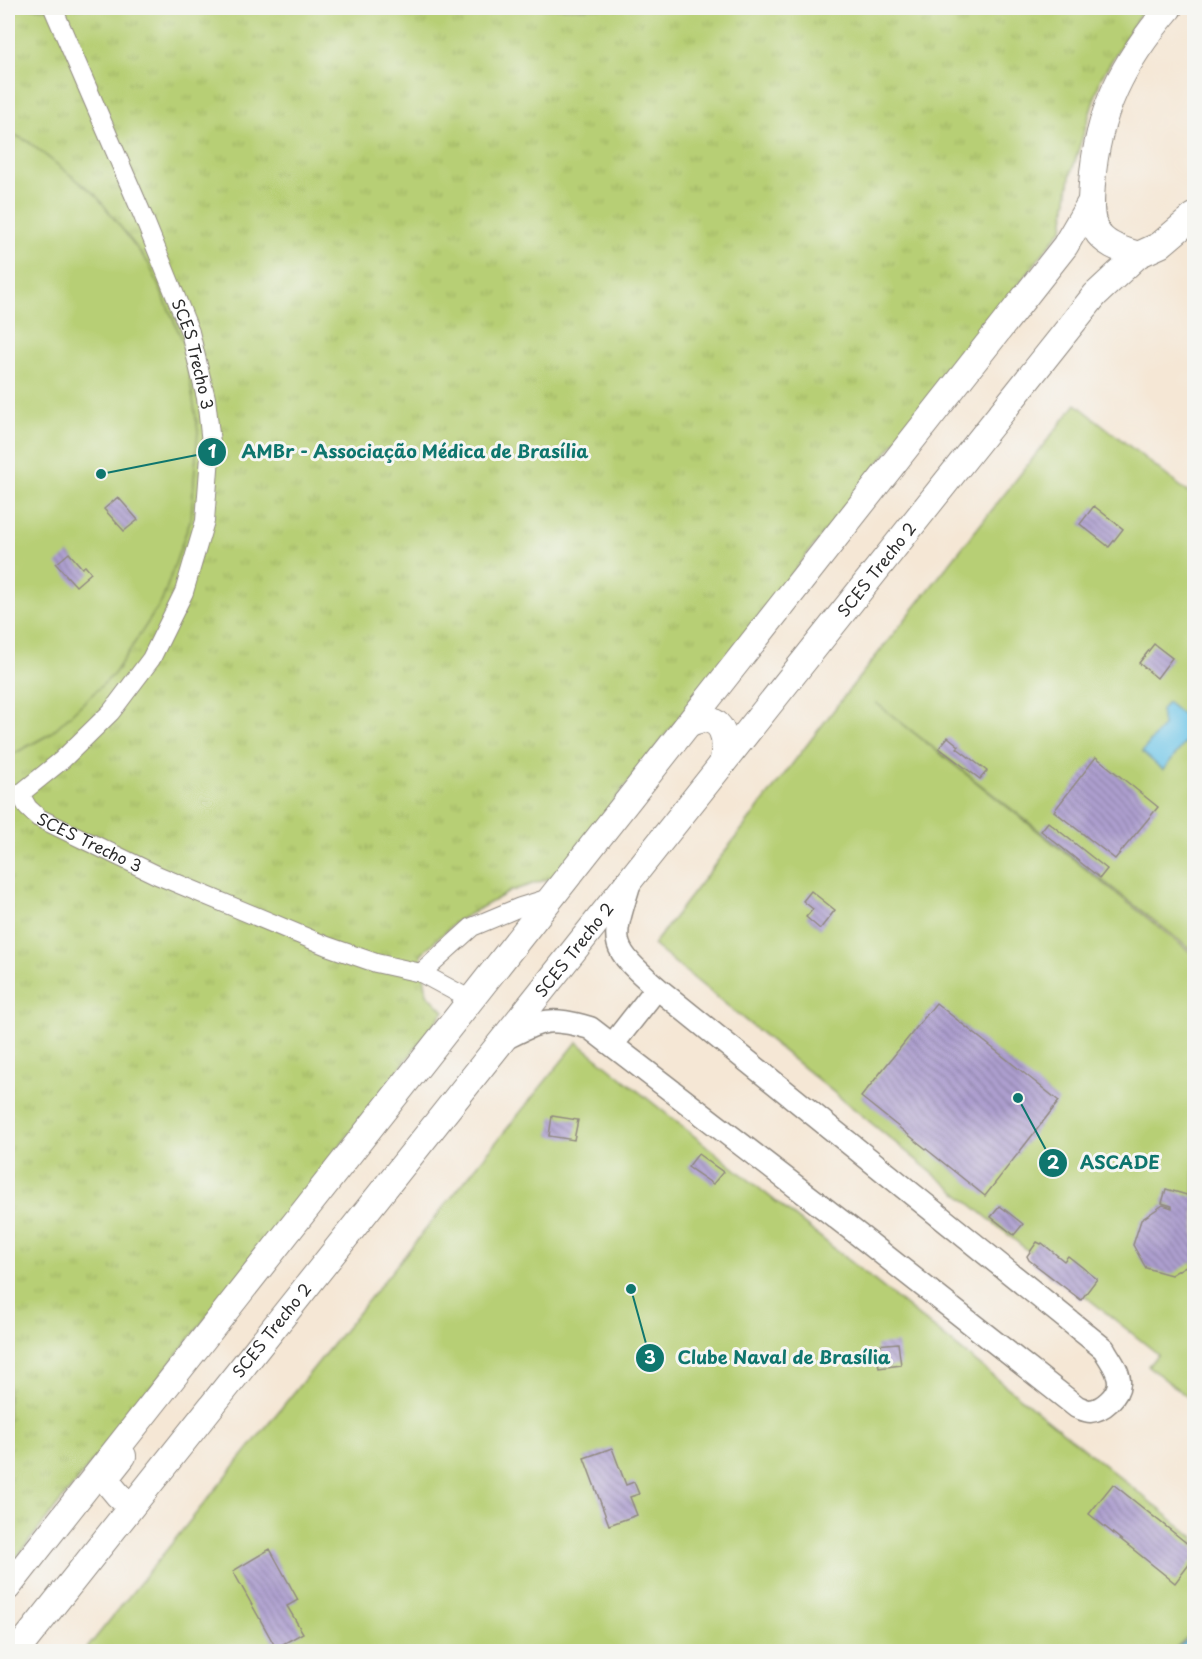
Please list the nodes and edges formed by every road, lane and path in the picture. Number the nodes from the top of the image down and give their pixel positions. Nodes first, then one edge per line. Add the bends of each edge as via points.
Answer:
1 (52, 8) edge
2 (1169, 8) edge
3 (1090, 203) junction
4 (1194, 216) edge
5 (1138, 255) junction
6 (690, 723) junction
7 (722, 764) junction
8 (632, 878) junction
9 (552, 897) junction
10 (421, 973) junction
11 (657, 988) junction
12 (471, 1000) junction
13 (504, 1039) junction
14 (613, 1044) junction
15 (164, 1389) junction
16 (130, 1506) junction
17 (8, 1587) edge
18 (16, 1652) edge

1 - 10 street, SCES Trecho 3 via 190,332 206,398 211,443 205,521 184,592 151,659 111,712 20,794 39,818 148,871 327,946
2 - 3 main road via 1135,51 1117,82 1097,136
3 - 5 main road via 1095,229 1104,239
3 - 6 main road via 1065,246
4 - 5 main road, SCES Trecho 2 via 1160,245
5 - 7 main road, SCES Trecho 2 via 1095,295
6 - 7 main road via 704,719 722,730
6 - 9 main road
7 - 8 main road, SCES Trecho 2
8 - 11 street via 616,940 626,961
8 - 13 main road, SCES Trecho 2
9 - 10 street via 472,927
9 - 12 main road
10 - 12 street, SCES Trecho 3
11 - 14 street
11 - 14 street via 1104,1349 1116,1370 1116,1394 1106,1405 1090,1411 1077,1407
12 - 15 main road
13 - 14 street via 541,1021 563,1021 590,1028
13 - 16 main road, SCES Trecho 2
15 - 16 main road via 164,1404 107,1479
15 - 17 main road
16 - 18 main road, SCES Trecho 2

